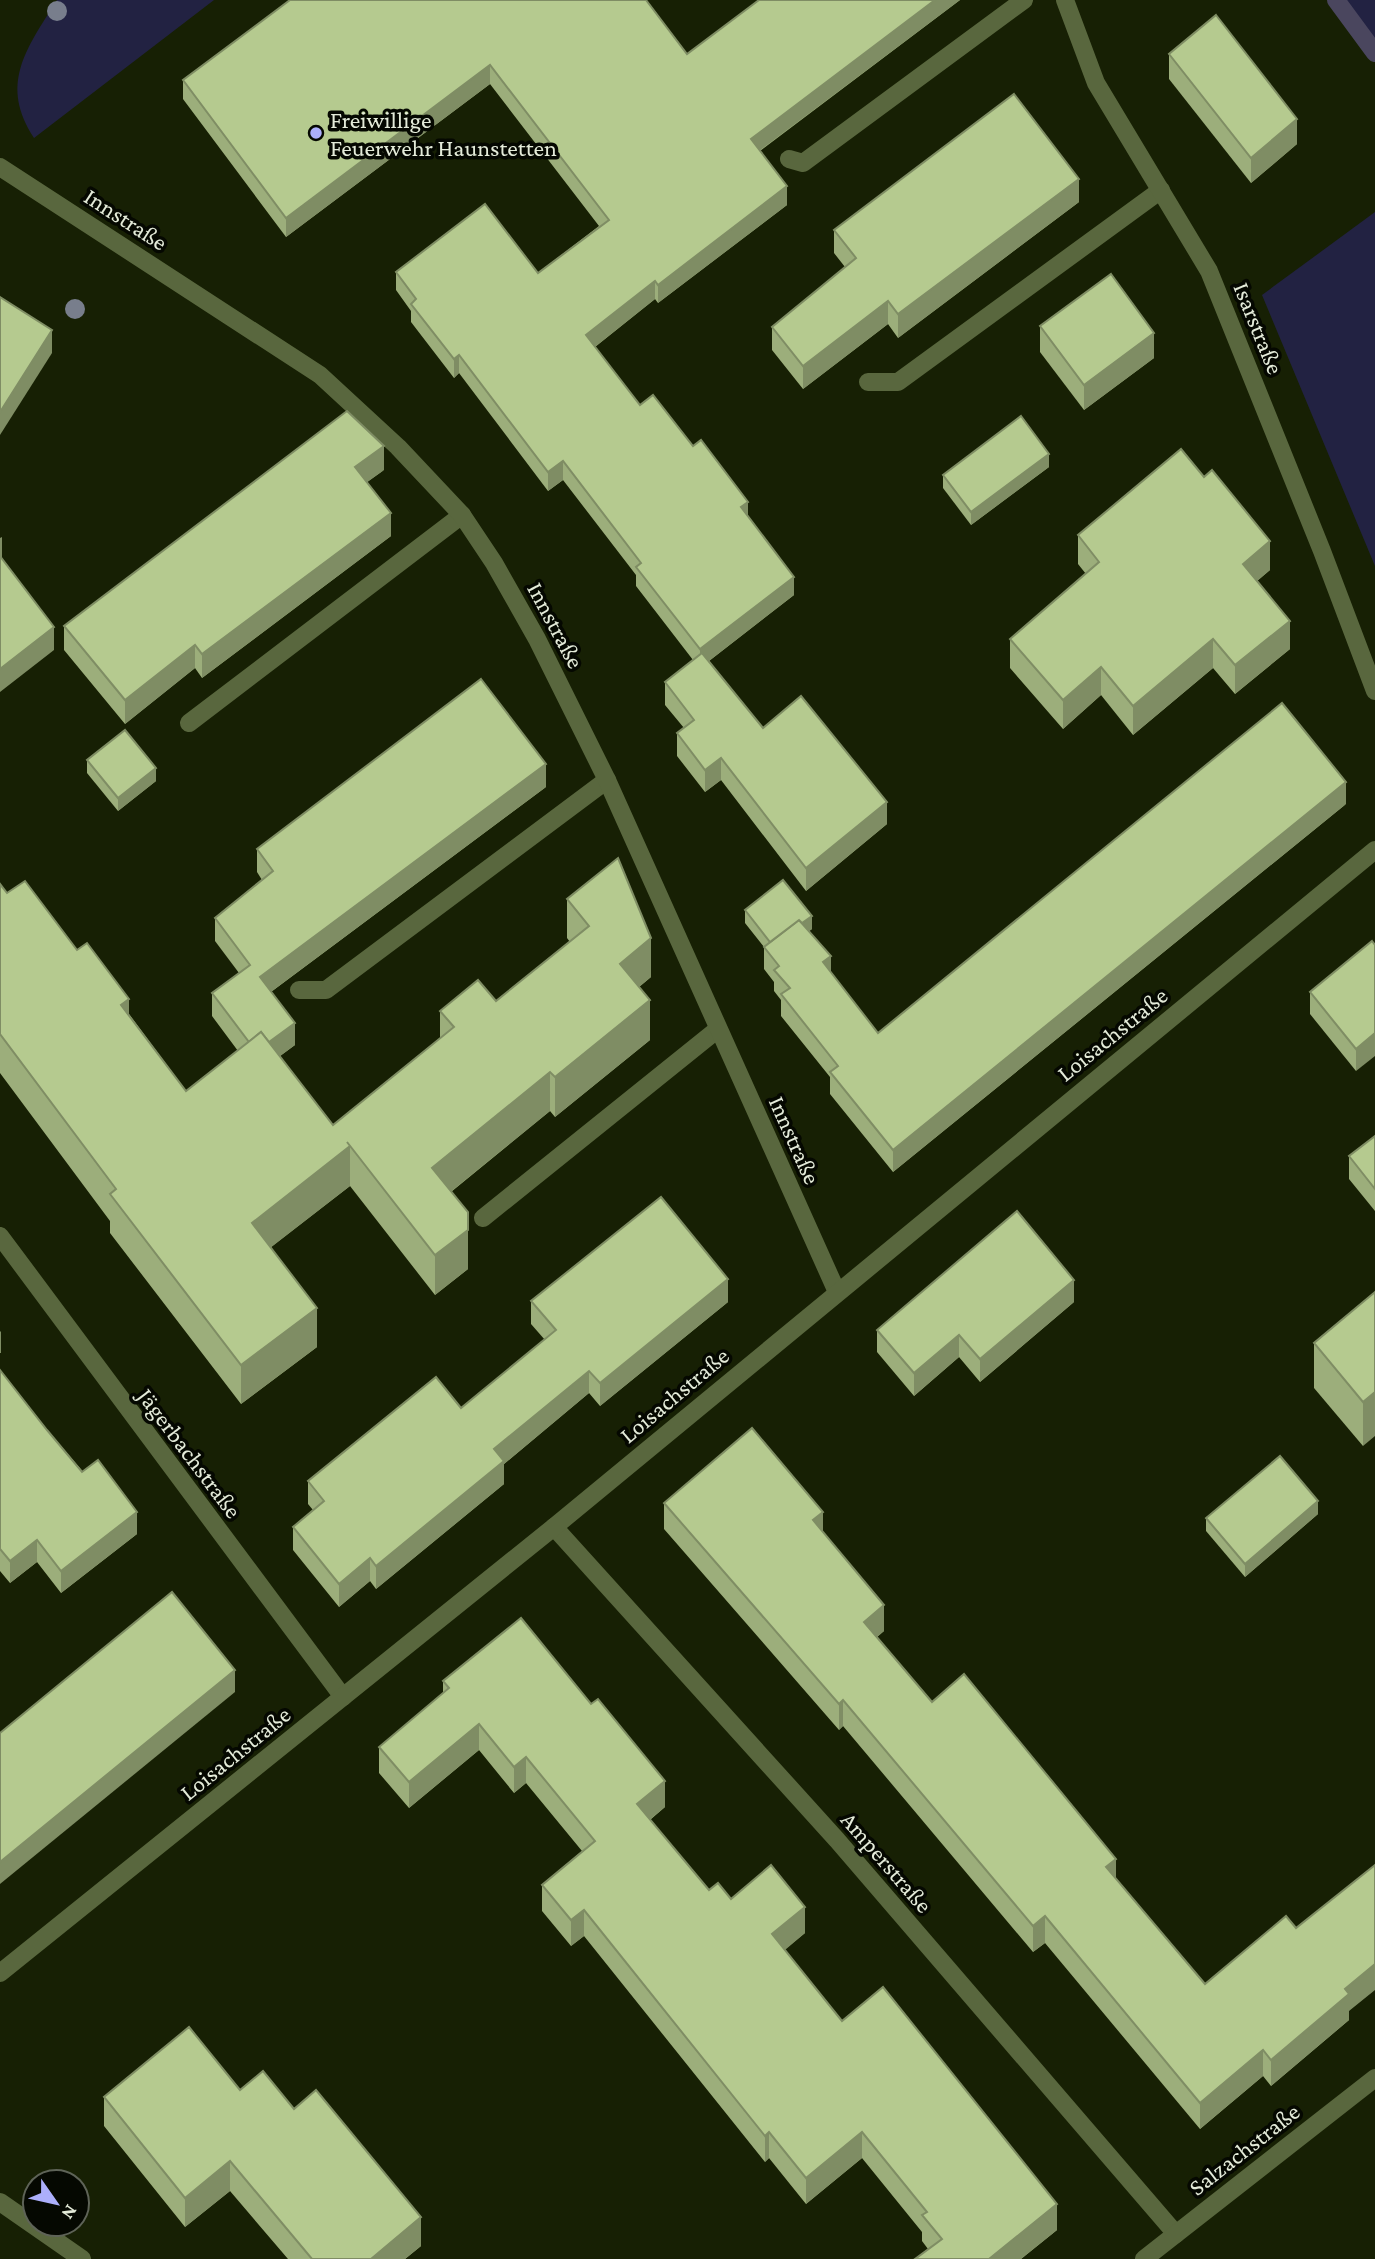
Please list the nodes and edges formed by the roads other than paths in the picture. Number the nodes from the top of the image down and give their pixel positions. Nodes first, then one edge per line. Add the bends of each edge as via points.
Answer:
1 (1024, 0) edge
2 (1065, 0) edge
3 (789, 159) dead end
4 (0, 167) edge
5 (1161, 190) junction
6 (868, 382) dead end
7 (462, 515) junction
8 (1375, 691) edge
9 (189, 723) dead end
10 (607, 779) junction
11 (1375, 850) edge
12 (299, 990) dead end
13 (718, 1030) junction
14 (483, 1218) dead end
15 (0, 1237) edge
16 (837, 1292) junction
17 (554, 1527) junction
18 (343, 1697) junction
19 (0, 1973) edge
20 (1375, 2078) edge
21 (0, 2202) edge
22 (1176, 2234) junction
23 (82, 2259) edge
24 (1144, 2259) edge

1 - 3 street via 803,163
2 - 5 street, Isarstraße via 1096,83
4 - 7 street, Innstraße via 320,375
5 - 6 street via 898,382
5 - 8 street, Isarstraße via 1209,271
7 - 9 street
7 - 10 street, Innstraße via 537,639
10 - 12 street via 326,990
10 - 13 street, Innstraße
11 - 16 street, Loisachstraße
13 - 14 street
13 - 16 street, Innstraße
15 - 18 street, Jägerbachstraße
16 - 17 street, Loisachstraße
17 - 18 street, Loisachstraße
17 - 22 street, Amperstraße via 837,1840
18 - 19 street, Loisachstraße
20 - 22 street, Salzachstraße
21 - 23 street
22 - 24 street, Salzachstraße

